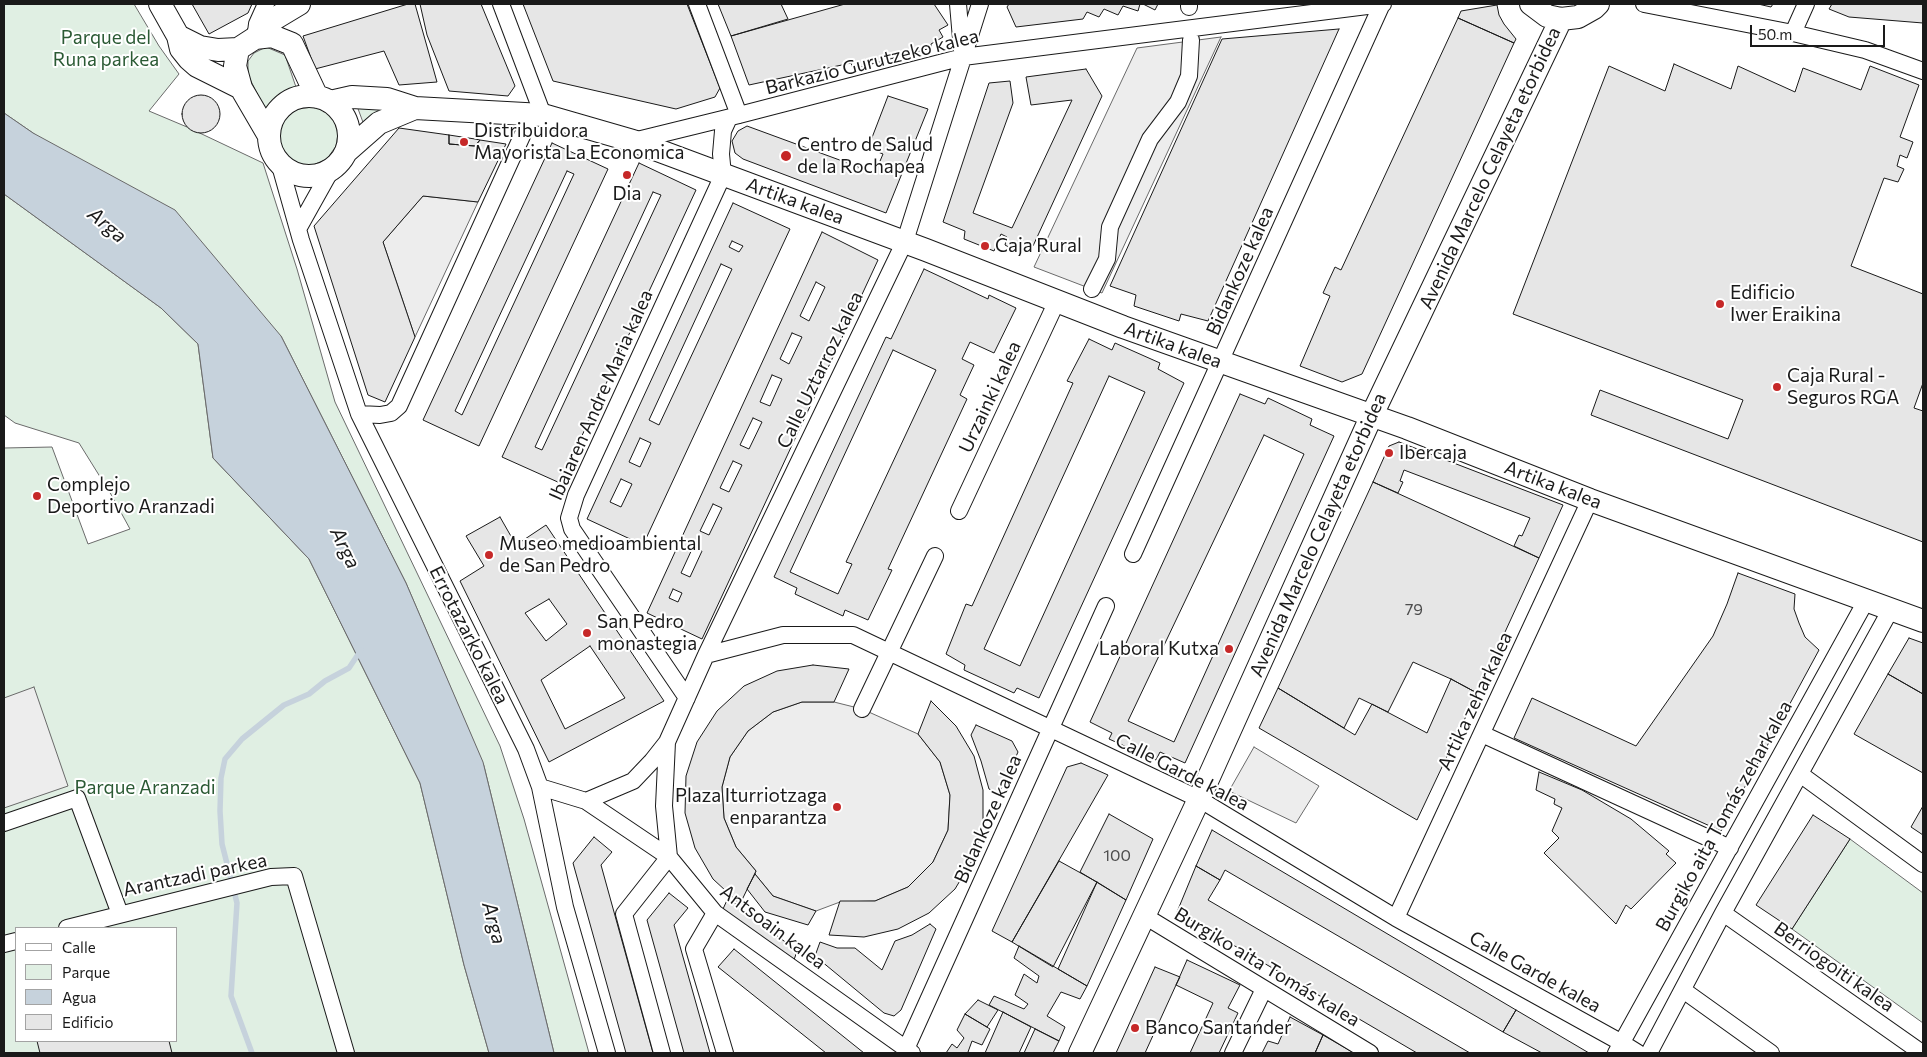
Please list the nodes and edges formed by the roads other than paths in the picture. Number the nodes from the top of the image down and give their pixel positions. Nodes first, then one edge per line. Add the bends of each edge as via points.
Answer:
1 (160, 4) edge
2 (266, 4) edge
3 (501, 4) edge
4 (697, 4) edge
5 (958, 4) edge
6 (980, 4) edge
7 (1383, 4) edge
8 (1531, 4) edge
9 (1598, 4) edge
10 (1644, 4) edge
11 (1806, 4) edge
12 (291, 6) edge
13 (1561, 19) junction
14 (1793, 33) junction
15 (178, 36) junction
16 (1191, 40) dead end
17 (247, 43) junction
18 (292, 44) junction
19 (963, 57) junction
20 (1923, 70) edge
21 (241, 88) junction
22 (324, 100) junction
23 (415, 108) junction
24 (538, 114) junction
25 (734, 117) junction
26 (269, 136) junction
27 (633, 141) junction
28 (346, 152) junction
29 (279, 162) junction
30 (331, 170) junction
31 (723, 175) junction
32 (298, 229) junction
33 (905, 242) junction
34 (1092, 290) dead end
35 (1057, 301) junction
36 (1221, 362) junction
37 (359, 414) junction
38 (1371, 417) junction
39 (1590, 500) junction
40 (959, 511) dead end
41 (1132, 554) dead end
42 (935, 556) dead end
43 (1867, 599) junction
44 (1106, 606) dead end
45 (1890, 609) junction
46 (1923, 621) edge
47 (888, 652) junction
48 (706, 655) junction
49 (687, 698) junction
50 (862, 709) dead end
51 (1051, 729) junction
52 (1482, 734) junction
53 (667, 742) junction
54 (1800, 774) junction
55 (540, 787) junction
56 (1199, 799) junction
57 (586, 801) junction
58 (4, 823) edge
59 (1730, 848) junction
60 (669, 857) junction
61 (1923, 864) edge
62 (715, 913) junction
63 (1724, 913) junction
64 (120, 914) junction
65 (1143, 915) junction
66 (1396, 918) junction
67 (71, 927) edge
68 (1264, 989) junction
69 (1683, 990) junction
70 (1619, 1048) edge
71 (909, 1051) edge
72 (346, 1053) edge
73 (607, 1053) edge
74 (662, 1053) edge
75 (725, 1053) edge
76 (1080, 1053) edge
77 (1233, 1053) edge
78 (1370, 1053) edge
79 (1638, 1053) edge
80 (1649, 1053) edge
81 (1771, 1053) edge
82 (1922, 1053) edge

1 - 15 street
2 - 17 street
3 - 24 street
4 - 25 street
5 - 19 street
6 - 19 street, Calle Uztarroz kalea
7 - 19 street, Barkazio Gurutzeko kalea
7 - 36 street, Bidankoze kalea
8 - 13 street via 1547,16
9 - 13 street via 1578,17
10 - 14 street
11 - 14 street
12 - 17 street
12 - 18 street
13 - 38 street, Avenida Marcelo Celayeta etorbidea
14 - 20 street via 1865,50
15 - 17 street via 200,47 218,50
15 - 21 street via 180,49 197,66
16 - 34 street via 1189,76 1178,102 1150,139 1110,227 1107,259
17 - 18 street via 272,36
17 - 21 street via 235,66
18 - 22 street
19 - 25 street, Barkazio Gurutzeko kalea
19 - 33 street, Calle Uztarroz kalea
21 - 26 street
22 - 23 street, Artika kalea via 352,97 387,99
22 - 26 street via 303,97 290,101 279,110
22 - 28 street via 341,111 348,124
23 - 24 street, Artika kalea
23 - 28 street, Artika kalea via 379,123
24 - 27 street, Artika kalea
24 - 37 street via 399,406 391,413
25 - 27 street, Barkazio Gurutzeko kalea
25 - 31 street via 723,131
26 - 29 street
27 - 31 street, Artika kalea
28 - 30 street
29 - 30 street via 303,176 318,176
29 - 32 street, Errotazarko kalea
30 - 32 street
31 - 33 street, Artika kalea
31 - 49 street, Ibaiaren Andre Maria kalea via 576,495 569,518 572,528
32 - 37 street, Errotazarko kalea
33 - 35 street, Artika kalea
33 - 48 street, Calle Uztarroz kalea
35 - 36 street, Artika kalea
35 - 40 street, Urzainki kalea
36 - 38 street, Artika kalea
36 - 41 street, Bidankoze kalea
37 - 55 street, Errotazarko kalea via 526,749
38 - 39 street, Artika kalea
38 - 56 street, Avenida Marcelo Celayeta etorbidea
39 - 43 street, Artika kalea
39 - 52 street, Artika zeharkalea
42 - 47 street
43 - 45 street, Artika kalea
43 - 59 street, Burgiko aita Tomás zeharkalea
44 - 51 street, Bidankoze kalea
45 - 46 street, Artika kalea
45 - 54 street
47 - 48 street, Calle Garde kalea via 853,635 783,635
47 - 50 street
47 - 51 street, Calle Garde kalea
48 - 49 street, Calle Uztarroz kalea
49 - 53 street, Calle Uztarroz kalea
51 - 56 street, Calle Garde kalea
51 - 71 street, Bidankoze kalea
52 - 59 street
52 - 66 street, Artika zeharkalea
53 - 57 street, Calle Uztarroz kalea via 633,781
53 - 60 street, Calle Uztarroz kalea via 664,806
54 - 61 street
54 - 63 street
55 - 57 street, Antsoain kalea
55 - 73 street, Errotazarko kalea via 564,907
56 - 65 street, Avenida Marcelo Celayeta etorbidea
56 - 66 street, Calle Garde kalea
57 - 60 street, Antsoain kalea
58 - 64 street, Arantzadi parkea via 78,798
59 - 70 street, Burgiko aita Tomás zeharkalea
60 - 62 street, Antsoain kalea
60 - 74 street via 624,914
62 - 71 street, Antsoain kalea
62 - 75 street via 694,950
63 - 69 street
63 - 82 street, Berriogoiti kalea
64 - 67 street
64 - 72 street, Arantzadi parkea via 271,877 294,876
65 - 68 street, Burgiko aita Tomás kalea
65 - 76 street, Avenida Marcelo Celayeta etorbidea
66 - 70 street, Calle Garde kalea
68 - 77 street
68 - 78 street, Burgiko aita Tomás kalea
69 - 80 street
69 - 81 street
70 - 79 street, Calle Garde kalea

